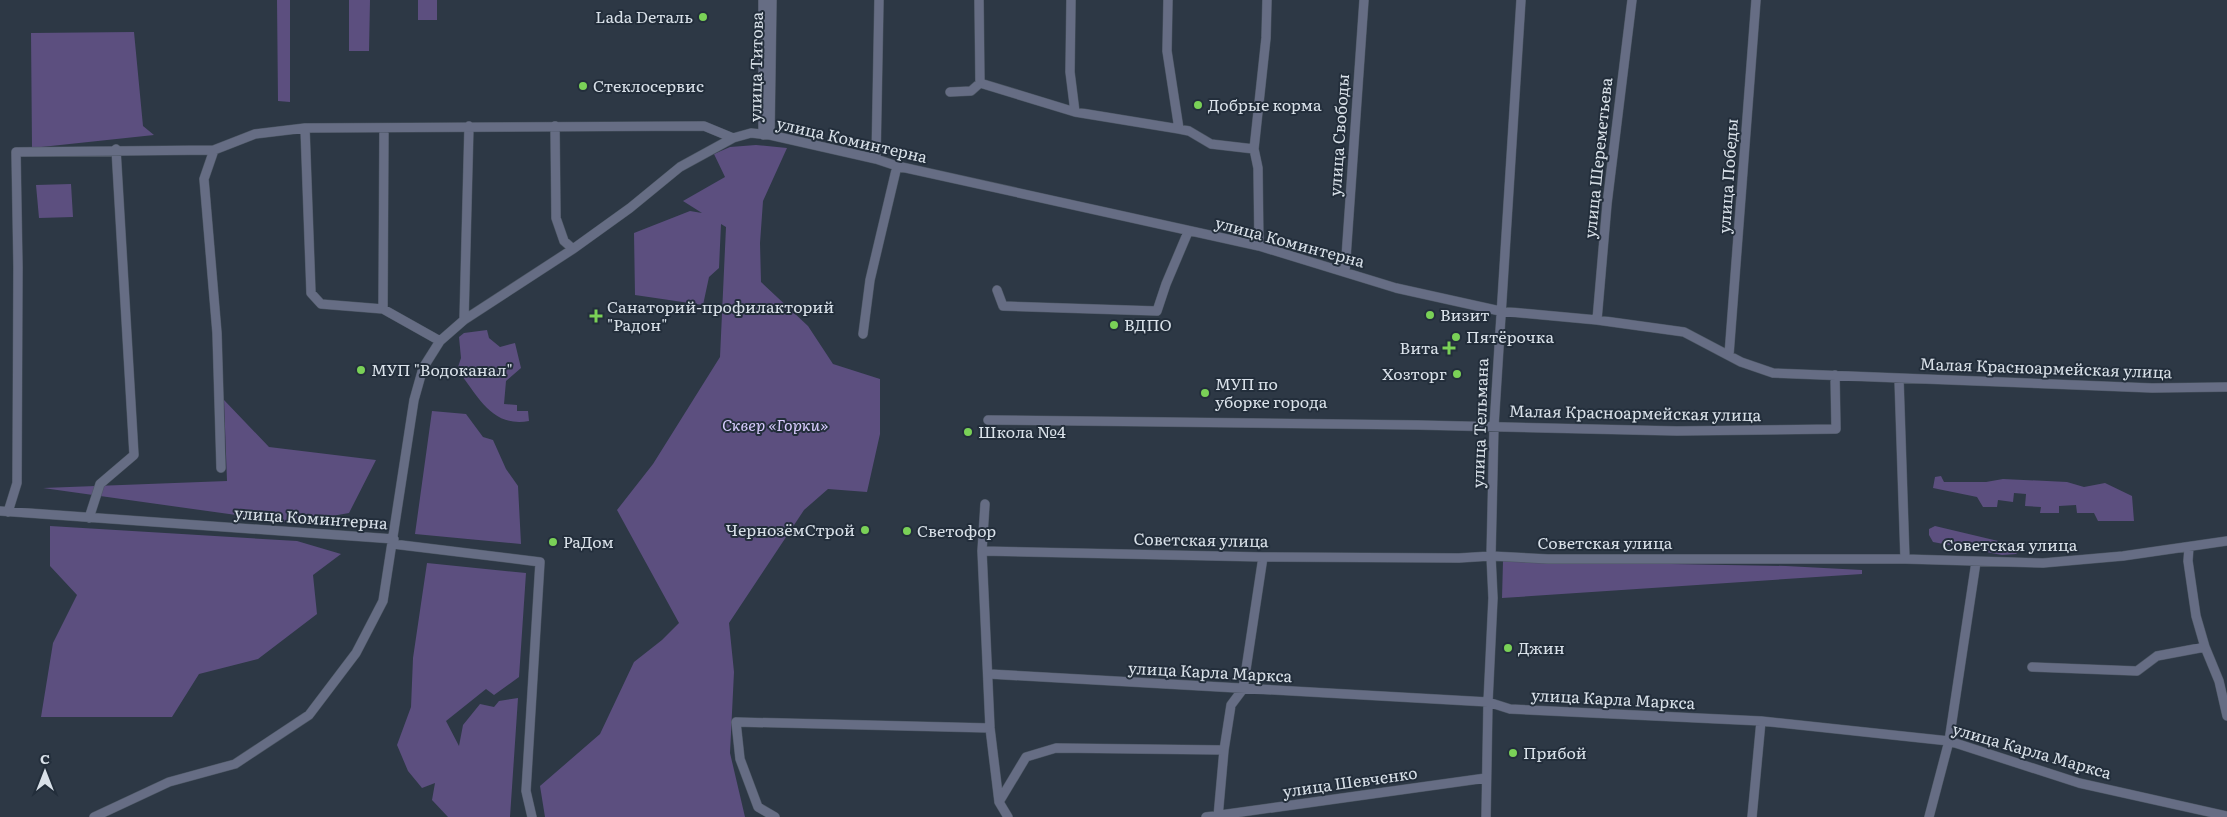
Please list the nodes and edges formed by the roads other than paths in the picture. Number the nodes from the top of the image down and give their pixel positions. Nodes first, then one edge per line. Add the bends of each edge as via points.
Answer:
1 (763, 0) edge
2 (772, 0) edge
3 (879, 0) edge
4 (979, 0) edge
5 (1071, 0) edge
6 (1168, 0) edge
7 (1268, 0) edge
8 (1364, 0) edge
9 (1521, 0) edge
10 (1632, 0) edge
11 (1756, 0) edge
12 (980, 83) junction
13 (950, 92) dead end
14 (1075, 112) junction
15 (469, 126) junction
16 (555, 126) junction
17 (305, 128) junction
18 (384, 128) junction
19 (1179, 129) junction
20 (766, 135) junction
21 (733, 138) junction
22 (116, 149) junction
23 (1254, 149) junction
24 (214, 150) junction
25 (876, 159) junction
26 (897, 166) junction
27 (1188, 232) junction
28 (1259, 246) junction
29 (572, 249) junction
30 (1345, 272) junction
31 (997, 290) dead end
32 (383, 309) junction
33 (1500, 311) junction
34 (464, 320) junction
35 (1597, 320) junction
36 (863, 334) dead end
37 (440, 341) junction
38 (1729, 355) junction
39 (1835, 375) junction
40 (1899, 378) junction
41 (2227, 387) edge
42 (988, 420) dead end
43 (1494, 426) junction
44 (221, 468) dead end
45 (986, 504) dead end
46 (4, 512) edge
47 (89, 518) junction
48 (2227, 541) edge
49 (393, 542) junction
50 (2189, 547) junction
51 (982, 551) junction
52 (1491, 556) junction
53 (1263, 557) junction
54 (1905, 559) junction
55 (1976, 562) junction
56 (2204, 648) junction
57 (2032, 667) dead end
58 (988, 674) junction
59 (1243, 689) junction
60 (1488, 702) junction
61 (2227, 716) edge
62 (1761, 720) junction
63 (990, 728) junction
64 (1949, 741) junction
65 (1224, 750) junction
66 (1486, 778) junction
67 (999, 802) junction
68 (2227, 816) edge
69 (94, 817) edge
70 (532, 817) edge
71 (775, 817) edge
72 (1008, 817) edge
73 (1206, 817) edge
74 (1218, 817) edge
75 (1486, 817) edge
76 (1752, 817) edge
77 (1929, 817) edge

1 - 20 street, улица Титова
2 - 20 street, улица Титова
3 - 25 street
4 - 12 street
5 - 14 street via 1070,72
6 - 19 street via 1167,51
7 - 23 street
8 - 30 street, улица Свободы
9 - 33 street, улица Тельмана
10 - 35 street, улица Шереметьева via 1607,204
11 - 38 street, улица Победы
12 - 13 street via 971,92
12 - 14 street
14 - 19 street
15 - 16 street
15 - 18 street
15 - 34 street
16 - 21 street via 704,126
16 - 29 street via 556,218 564,241
17 - 18 street
17 - 24 street via 255,134
17 - 32 street via 311,293 321,304
18 - 32 street
19 - 23 street via 1211,144
20 - 21 street, улица Коминтерна via 751,133
20 - 25 street, улица Коминтерна
21 - 29 street, улица Коминтерна via 680,167
22 - 24 street
22 - 46 street via 16,152 17,484
22 - 47 street via 134,455 100,484
23 - 28 street via 1258,168
24 - 44 street via 204,179 218,333
25 - 26 street, улица Коминтерна
26 - 27 street, улица Коминтерна
26 - 36 street via 870,280
27 - 28 street, улица Коминтерна
27 - 31 street via 1157,311 1003,306
28 - 30 street, улица Коминтерна
29 - 34 street, улица Коминтерна
30 - 33 street, улица Коминтерна via 1396,288
32 - 37 street
33 - 35 street, улица Коминтерна
33 - 43 street, улица Тельмана
34 - 37 street, улица Коминтерна
35 - 38 street, улица Коминтерна via 1684,332
37 - 49 street, улица Коминтерна via 423,368 414,400
38 - 39 street, улица Коминтерна via 1773,373
39 - 40 street, Малая Красноармейская улица
39 - 43 street, Малая Красноармейская улица via 1836,429 1677,431
40 - 41 street, Малая Красноармейская улица via 2152,388
40 - 54 street
42 - 43 street, Малая Красноармейская улица
43 - 52 street, улица Тельмана
45 - 51 street
46 - 47 street, улица Коминтерна
47 - 49 street, улица Коминтерна
48 - 50 street, Советская улица
49 - 69 street via 383,601 356,653 309,715 235,764 170,782
49 - 70 street via 540,562 526,791
50 - 55 street, Советская улица via 2043,563
50 - 56 street via 2196,616
51 - 53 street, Советская улица
51 - 58 street
52 - 53 street, Советская улица
52 - 54 street, Советская улица via 1548,559
52 - 60 street, улица Тельмана via 1493,598
53 - 59 street
54 - 55 street, Советская улица
55 - 64 street
56 - 57 street via 2157,656 2138,671
56 - 61 street via 2219,681
58 - 59 street, улица Карла Маркса
58 - 63 street
59 - 60 street, улица Карла Маркса
59 - 65 street via 1231,705
60 - 62 street, улица Карла Маркса via 1510,709
60 - 66 street, улица Тельмана
62 - 64 street, улица Карла Маркса
62 - 76 street
63 - 67 street
63 - 71 street via 736,722 740,759 758,807
64 - 68 street, улица Карла Маркса via 2079,783
64 - 77 street
65 - 67 street via 1056,748 1026,757
65 - 74 street
66 - 74 street, улица Шевченко
66 - 75 street, улица Тельмана
67 - 72 street
73 - 74 street, улица Шевченко

